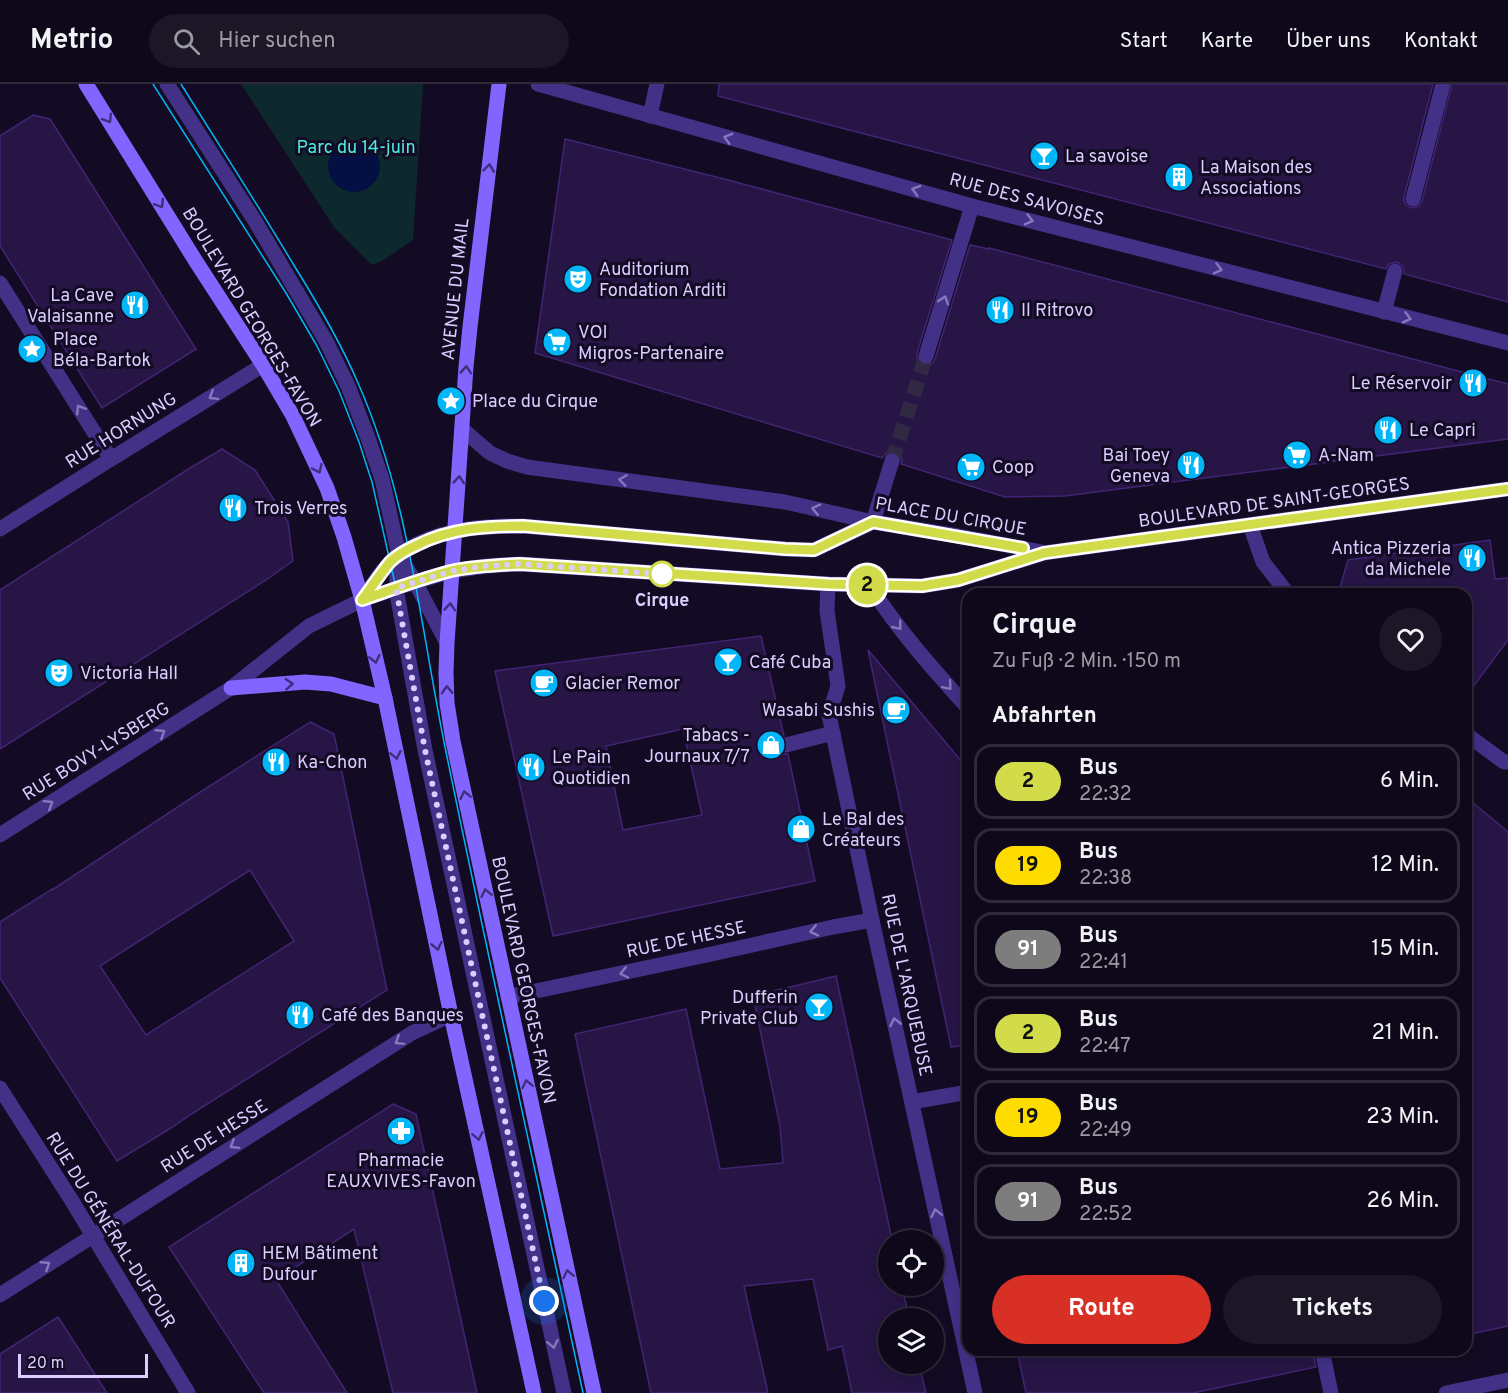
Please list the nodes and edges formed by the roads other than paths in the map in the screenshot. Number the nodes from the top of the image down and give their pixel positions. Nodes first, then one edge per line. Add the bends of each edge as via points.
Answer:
1 (86, 84) edge
2 (167, 84) edge
3 (499, 84) edge
4 (538, 84) edge
5 (657, 84) edge
6 (1443, 84) edge
7 (650, 116) junction
8 (1413, 199) dead end
9 (972, 206) junction
10 (1395, 271) dead end
11 (0, 283) edge
12 (1384, 312) junction
13 (1508, 343) edge
14 (926, 356) tunnel mouth
15 (263, 365) junction
16 (462, 429) junction
17 (111, 459) junction
18 (892, 461) tunnel mouth
19 (1508, 489) edge
20 (873, 522) junction
21 (1250, 525) junction
22 (0, 529) edge
23 (455, 531) junction
24 (1044, 553) junction
25 (399, 555) junction
26 (452, 571) junction
27 (415, 582) junction
28 (828, 584) junction
29 (870, 586) junction
30 (396, 588) junction
31 (1283, 588) edge
32 (362, 600) junction
33 (447, 643) junction
34 (231, 688) junction
35 (385, 698) junction
36 (962, 701) edge
37 (833, 733) junction
38 (1472, 739) edge
39 (786, 745) dead end
40 (1508, 762) edge
41 (0, 835) edge
42 (872, 920) junction
43 (508, 997) junction
44 (452, 1015) junction
45 (0, 1088) edge
46 (962, 1093) edge
47 (912, 1102) junction
48 (93, 1236) junction
49 (0, 1295) edge
50 (962, 1333) edge
51 (967, 1356) edge
52 (1323, 1356) edge
53 (1508, 1380) edge
54 (188, 1393) edge
55 (534, 1393) edge
56 (564, 1393) edge
57 (594, 1393) edge
58 (975, 1393) edge
59 (1331, 1393) edge
60 (1446, 1393) edge

1 -> 15 main road, BOULEVARD GEORGES-FAVON
2 - 25 street via 326,341 348,386 382,479
16 -> 3 main road, AVENUE DU MAIL
4 - 7 street, RUE DES SAVOISES
5 - 7 street
6 - 8 street
9 -> 7 street, RUE DES SAVOISES
9 -> 12 street, RUE DES SAVOISES
14 -> 9 street
10 - 12 street
17 -> 11 street
12 -> 13 street, RUE DES SAVOISES
15 -> 17 street, RUE HORNUNG
15 -> 32 main road, BOULEVARD GEORGES-FAVON via 293,416 327,488
20 -> 16 street, PLACE DU CIRQUE via 785,502 527,467 490,453
23 -> 16 main road, AVENUE DU MAIL
17 - 22 street, RUE HORNUNG
18 - 20 street
19 - 21 street, BOULEVARD DE SAINT-GEORGES
20 - 23 street via 814,550 523,526
20 - 24 street, PLACE DU CIRQUE
21 - 24 street, BOULEVARD DE SAINT-GEORGES
21 - 31 street via 1263,562
23 - 25 street via 430,538
23 - 26 main road, AVENUE DU MAIL
24 - 29 street, PLACE DU CIRQUE via 958,580 922,586
25 - 27 street
25 - 30 street
25 - 32 street
26 - 27 street, PLACE DU CIRQUE
26 - 28 street, PLACE DU CIRQUE via 520,564
33 -> 26 main road, BOULEVARD GEORGES-FAVON
27 - 30 street, PLACE DU CIRQUE
27 - 33 street
28 - 29 street, PLACE DU CIRQUE
28 - 37 street, RUE DE L'ARQUEBUSE via 827,611 838,686 829,715
29 -> 36 street
30 - 32 street, PLACE DU CIRQUE
30 -> 56 street via 425,750
32 - 34 street, RUE BOVY-LYSBERG via 309,626
32 -> 35 main road, BOULEVARD GEORGES-FAVON
43 -> 33 main road, BOULEVARD GEORGES-FAVON via 453,741 447,703
34 -> 35 main road via 331,684
41 -> 34 street, RUE BOVY-LYSBERG
35 -> 44 main road, BOULEVARD GEORGES-FAVON
37 - 39 street
37 - 42 street, RUE DE L'ARQUEBUSE
38 - 40 street
42 -> 43 street, RUE DE HESSE
47 -> 42 street, RUE DE L'ARQUEBUSE
57 -> 43 main road, BOULEVARD GEORGES-FAVON
44 -> 48 street, RUE DE HESSE via 412,1033
44 -> 55 main road, BOULEVARD GEORGES-FAVON
45 - 48 street, RUE DU GÉNÉRAL-DUFOUR
46 - 47 street
50 -> 47 street, RUE DE L'ARQUEBUSE
49 -> 48 street, RUE DE HESSE
48 - 54 street, RUE DU GÉNÉRAL-DUFOUR
58 -> 51 street, RUE DE L'ARQUEBUSE
52 - 59 street
53 - 60 street

